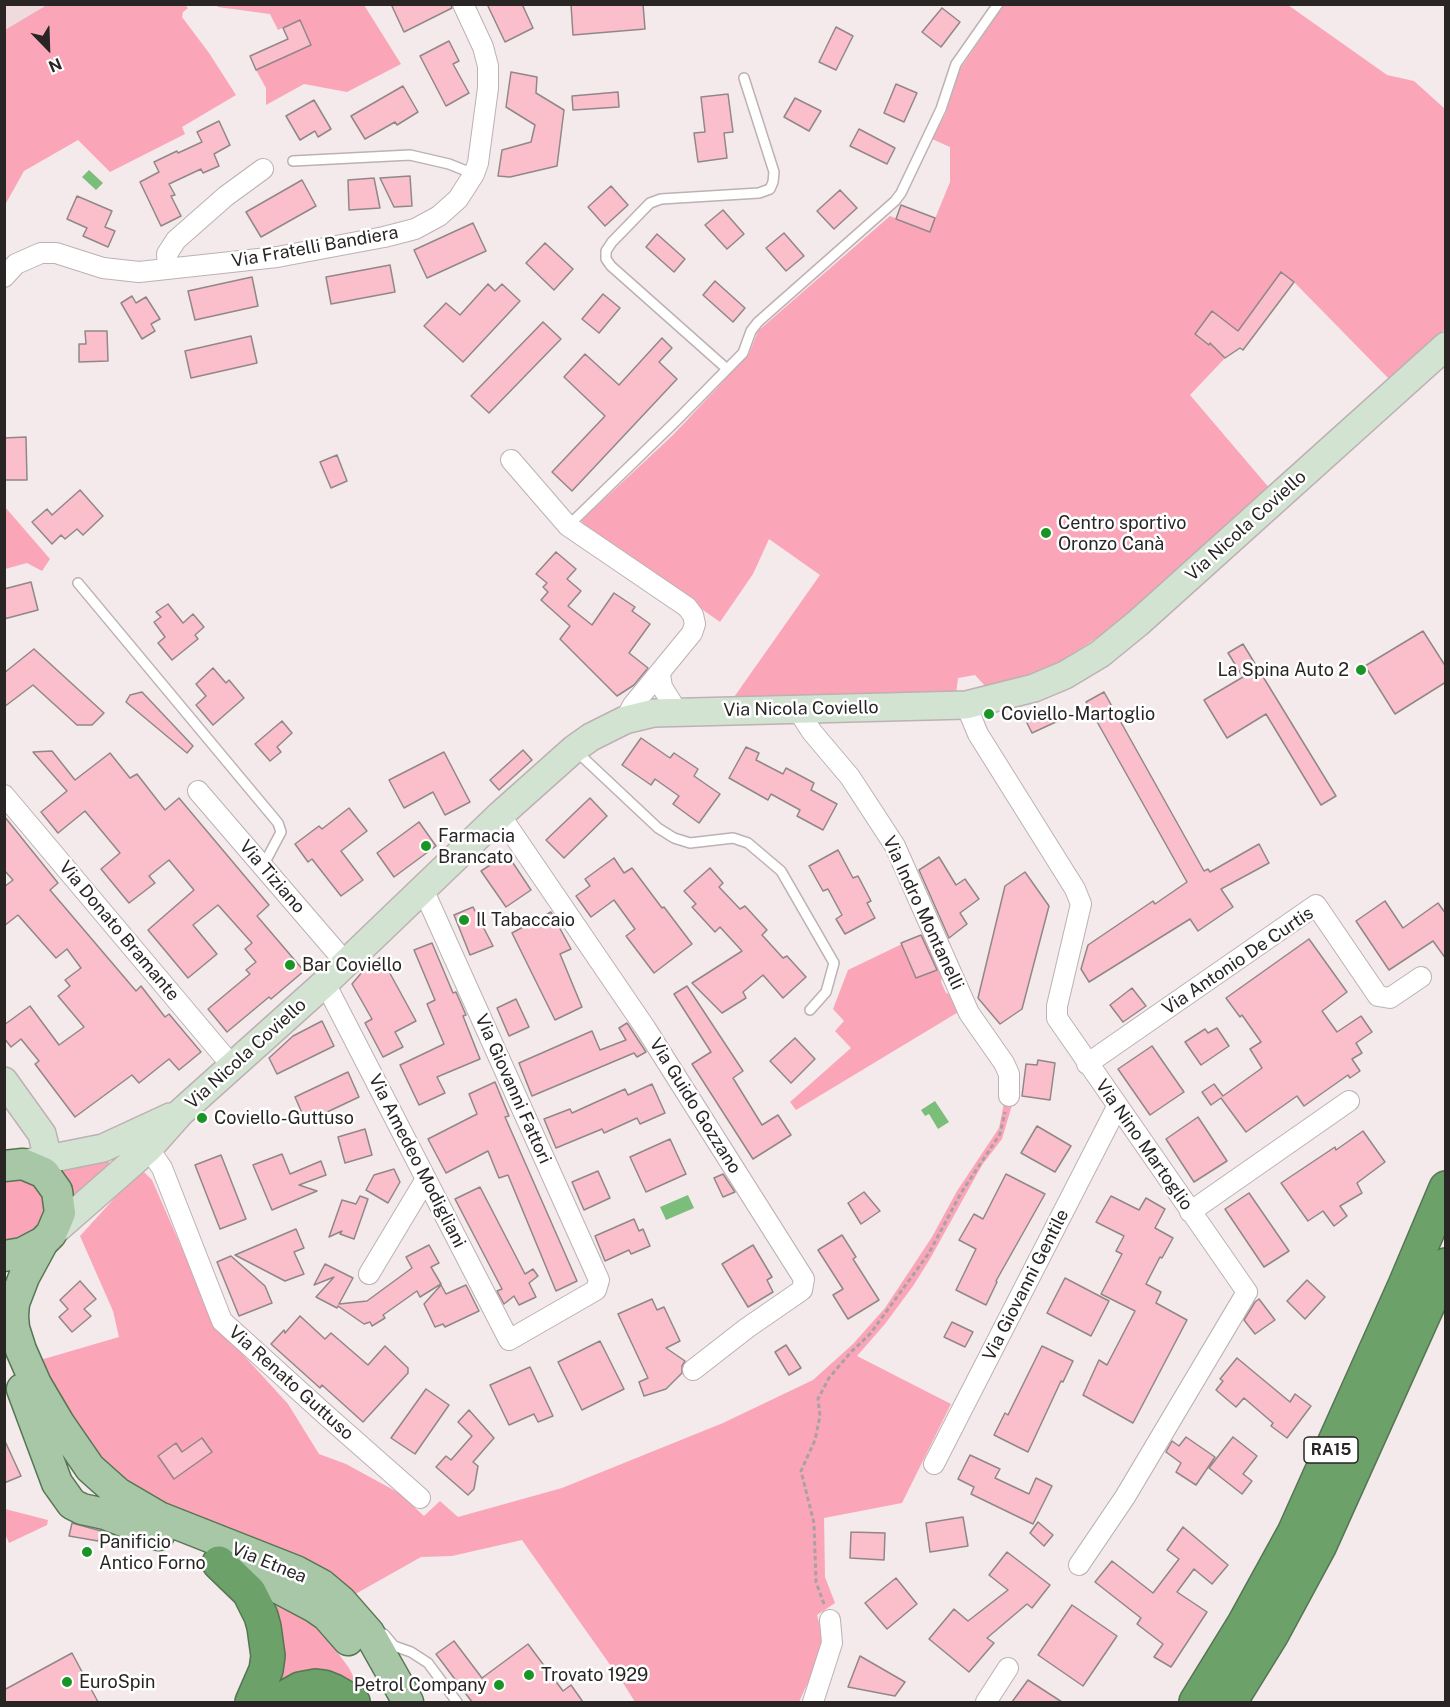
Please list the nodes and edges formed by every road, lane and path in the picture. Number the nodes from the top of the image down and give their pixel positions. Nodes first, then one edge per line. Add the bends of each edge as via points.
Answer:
1 (463, 4) edge
2 (998, 4) edge
3 (744, 78) dead end
4 (293, 161) dead end
5 (263, 169) dead end
6 (474, 174) junction
7 (168, 269) junction
8 (4, 278) edge
9 (1446, 346) edge
10 (727, 369) junction
11 (511, 460) dead end
12 (568, 526) junction
13 (78, 583) dead end
14 (660, 674) junction
15 (966, 705) junction
16 (797, 709) junction
17 (677, 711) junction
18 (625, 720) junction
19 (574, 749) junction
20 (198, 791) dead end
21 (4, 795) edge
22 (500, 815) junction
23 (262, 866) junction
24 (423, 889) junction
25 (345, 962) junction
26 (1421, 976) dead end
27 (325, 983) junction
28 (810, 1010) dead end
29 (1087, 1064) junction
30 (233, 1067) junction
31 (4, 1081) edge
32 (1009, 1096) joint
33 (1349, 1101) dead end
34 (1117, 1107) junction
35 (142, 1140) junction
36 (103, 1148) junction
37 (18, 1164) edge
38 (118, 1175) junction
39 (426, 1179) junction
40 (1446, 1188) edge
41 (1190, 1212) junction
42 (47, 1238) junction
43 (4, 1256) edge
44 (1446, 1265) edge
45 (369, 1274) dead end
46 (509, 1340) joint
47 (4, 1341) edge
48 (693, 1370) dead end
49 (934, 1464) dead end
50 (90, 1468) junction
51 (65, 1495) junction
52 (420, 1498) dead end
53 (219, 1563) junction
54 (1079, 1565) dead end
55 (367, 1620) junction
56 (830, 1620) joint
57 (1008, 1668) dead end
58 (252, 1702) edge
59 (277, 1702) edge
60 (353, 1702) edge
61 (384, 1702) edge
62 (408, 1702) edge
63 (457, 1702) edge
64 (813, 1702) edge
65 (986, 1702) edge
66 (1196, 1702) edge
67 (1230, 1702) edge

1 - 6 street, Via Fratelli Bandiera via 488,66
2 - 10 lane via 956,64 941,109 901,193 758,322 743,353
3 - 10 lane via 774,172 770,189 650,203 606,251 611,267
4 - 6 lane via 410,155
5 - 7 street via 176,240 167,254
6 - 7 street, Via Fratelli Bandiera via 458,199 439,216 400,234 277,257
7 - 8 street, Via Fratelli Bandiera via 119,271 56,253 41,253 16,264
9 - 15 main road, Via Nicola Coviello via 1100,654 1034,688
10 - 12 lane
11 - 12 street
12 - 14 street via 687,607 693,615 692,633
13 - 23 lane via 278,822 281,832
14 - 17 street via 662,687
14 - 18 street
15 - 16 main road, Via Nicola Coviello
15 - 29 street, Via Nino Martoglio via 978,734 1076,889 1081,904 1057,1018
16 - 17 main road, Via Nicola Coviello
16 - 32 street, Via Indro Montanelli via 895,846 969,1013 1004,1063 1009,1074
17 - 18 main road, Via Nicola Coviello
18 - 19 main road, Via Nicola Coviello
19 - 22 main road, Via Nicola Coviello
19 - 28 lane via 658,828 674,838 690,843 733,838 748,843 781,871 834,963 826,992
20 - 23 street, Via Tiziano
21 - 30 street, Via Donato Bramante
22 - 24 main road, Via Nicola Coviello
22 - 48 street, Via Guido Gozzano via 646,1029 804,1279 802,1290
23 - 25 street, Via Tiziano
24 - 25 main road, Via Nicola Coviello
24 - 46 street, Via Giovanni Fattori via 599,1280 596,1290
25 - 27 main road, Via Nicola Coviello
26 - 29 street, Via Antonio De Curtis via 1390,998 1378,996 1316,904
27 - 30 main road, Via Nicola Coviello
27 - 39 street, Via Amedeo Modigliani
29 - 34 street, Via Nino Martoglio
30 - 35 main road, Via Nicola Coviello
31 - 37 main road via 42,1134
32 - 56 path via 1000,1134 929,1253 870,1334 829,1378 818,1399 820,1416 815,1440 801,1471 814,1523 816,1582
33 - 41 street
34 - 41 street, Via Nino Martoglio
34 - 49 street, Via Giovanni Gentile
35 - 36 main road
35 - 38 main road, Via Nicola Coviello
35 - 52 street, Via Renato Guttuso via 162,1168 222,1321
36 - 37 main road
36 - 38 main road via 116,1158
37 - 42 main road, Via Etnea via 44,1173 57,1191 60,1213
38 - 42 main road, Via Nicola Coviello
39 - 45 street
39 - 46 street, Via Amedeo Modigliani
40 - 66 highway, RA15 via 1294,1533
41 - 54 street, Via Nino Martoglio via 1246,1292 1125,1497
42 - 43 main road via 22,1253
42 - 50 main road, Via Etnea via 14,1303 14,1328 36,1384
44 - 67 highway, RA15 via 1319,1547
47 - 51 main road via 57,1483
50 - 51 main road via 71,1475
50 - 55 main road, Via Etnea via 118,1493 159,1517 296,1571 322,1585
51 - 53 main road, Via Etnea via 82,1509 149,1530
53 - 58 highway via 249,1592 264,1627 266,1670
53 - 61 main road, Via Etnea via 294,1594 327,1616 351,1644
55 - 62 main road, Via Etnea via 369,1633
55 - 63 lane via 394,1646 428,1664
56 - 64 street via 832,1643
57 - 65 street
59 - 60 highway via 300,1689 316,1686

